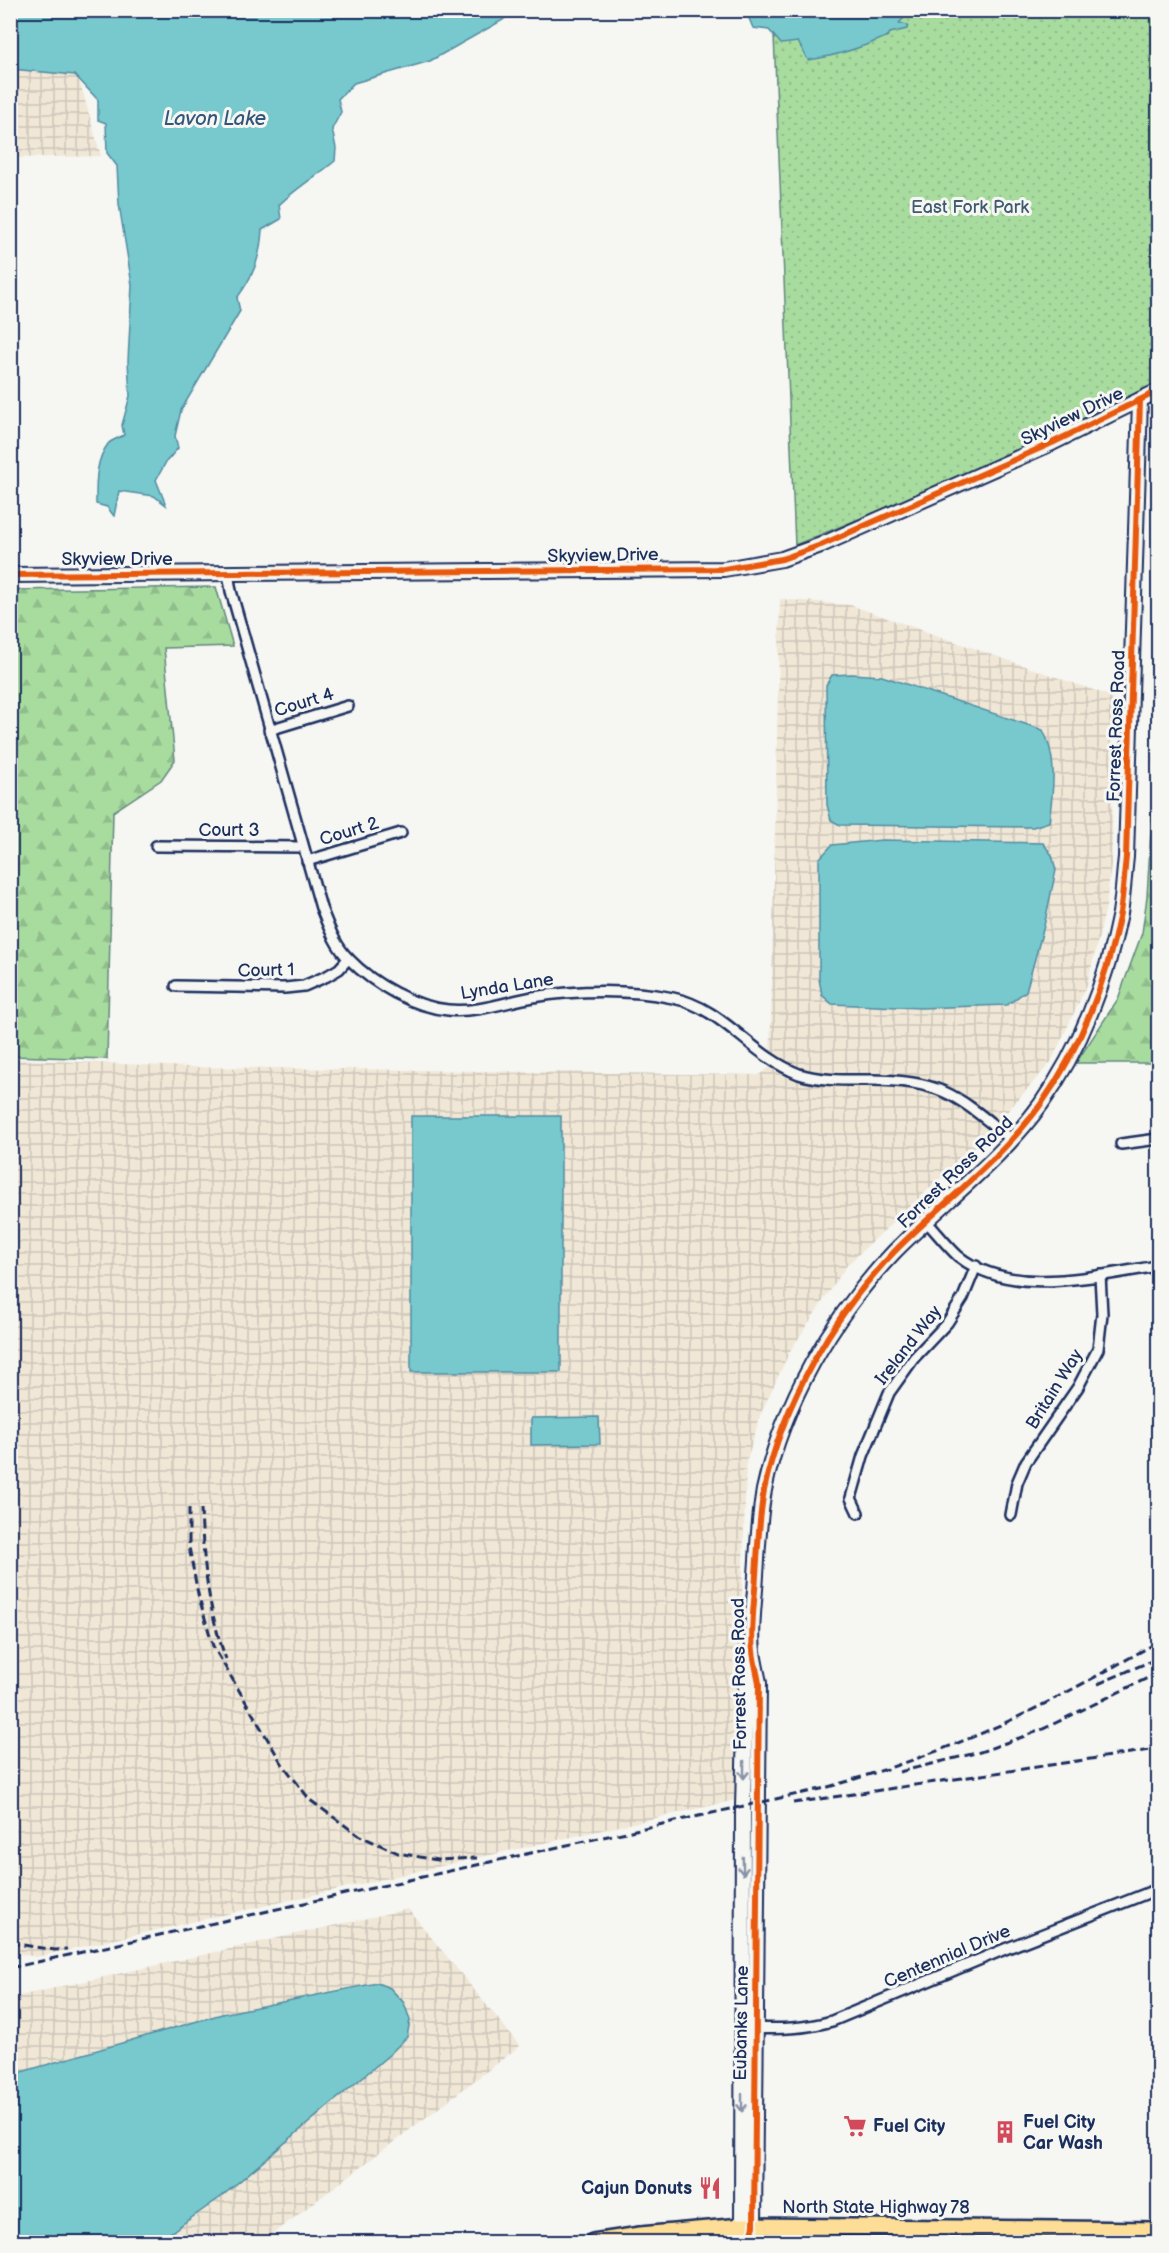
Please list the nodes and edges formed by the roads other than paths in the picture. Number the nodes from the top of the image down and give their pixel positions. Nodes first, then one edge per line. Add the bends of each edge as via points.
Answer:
1 (1158, 391) edge
2 (1140, 400) junction
3 (228, 573) junction
4 (10, 575) edge
5 (348, 706) dead end
6 (269, 730) junction
7 (400, 833) dead end
8 (156, 846) dead end
9 (302, 847) junction
10 (307, 861) junction
11 (348, 959) junction
12 (177, 986) dead end
13 (1158, 1139) edge
14 (1012, 1140) junction
15 (1120, 1144) dead end
16 (927, 1222) junction
17 (976, 1266) junction
18 (1158, 1266) edge
19 (1100, 1275) junction
20 (858, 1514) dead end
21 (1011, 1515) dead end
22 (753, 1649) junction
23 (757, 1802) joint
24 (1158, 1889) edge
25 (749, 2028) junction
26 (748, 2226) junction
27 (1158, 2230) edge
28 (594, 2242) edge
29 (747, 2242) edge

1 - 2 street, Skyview Drive
2 - 3 street, Skyview Drive via 860,529 782,559 753,565
2 - 14 street, Forrest Ross Road via 1126,857 1120,912 1103,978 1076,1043 1042,1102
3 - 4 street, Skyview Drive
3 - 6 street, Lynda Lane
5 - 6 street, Court 4
6 - 9 street, Lynda Lane
7 - 10 street, Court 2
8 - 9 street, Court 3
9 - 10 street, Lynda Lane
10 - 11 street, Lynda Lane via 327,922
11 - 12 street, Court 1 via 339,969 304,986
11 - 14 street, Lynda Lane via 411,1000 449,1010 569,993 644,994 687,1001 722,1019 770,1060 800,1074 928,1085 963,1101
13 - 15 street
14 - 16 street, Forrest Ross Road
16 - 17 street via 958,1256
16 - 22 street, Forrest Ross Road via 865,1284 814,1361 787,1416 762,1502
17 - 19 street via 1029,1282
17 - 20 street, Ireland Way via 947,1323 914,1358 889,1393 863,1456 851,1498
18 - 19 street
19 - 21 street, Britain Way via 1102,1314 1098,1349 1078,1387 1026,1462
22 - 23 street, Forrest Ross Road via 759,1683
22 -> 25 street, Eubanks Lane via 746,1686 743,1807
23 - 25 street, Eubanks Lane
24 - 25 street, Centennial Drive via 832,2021 794,2029
25 - 26 street, Eubanks Lane
26 - 27 main road, North State Highway 78
26 - 28 main road, North State Highway 78
26 - 29 street, Eubanks Lane

